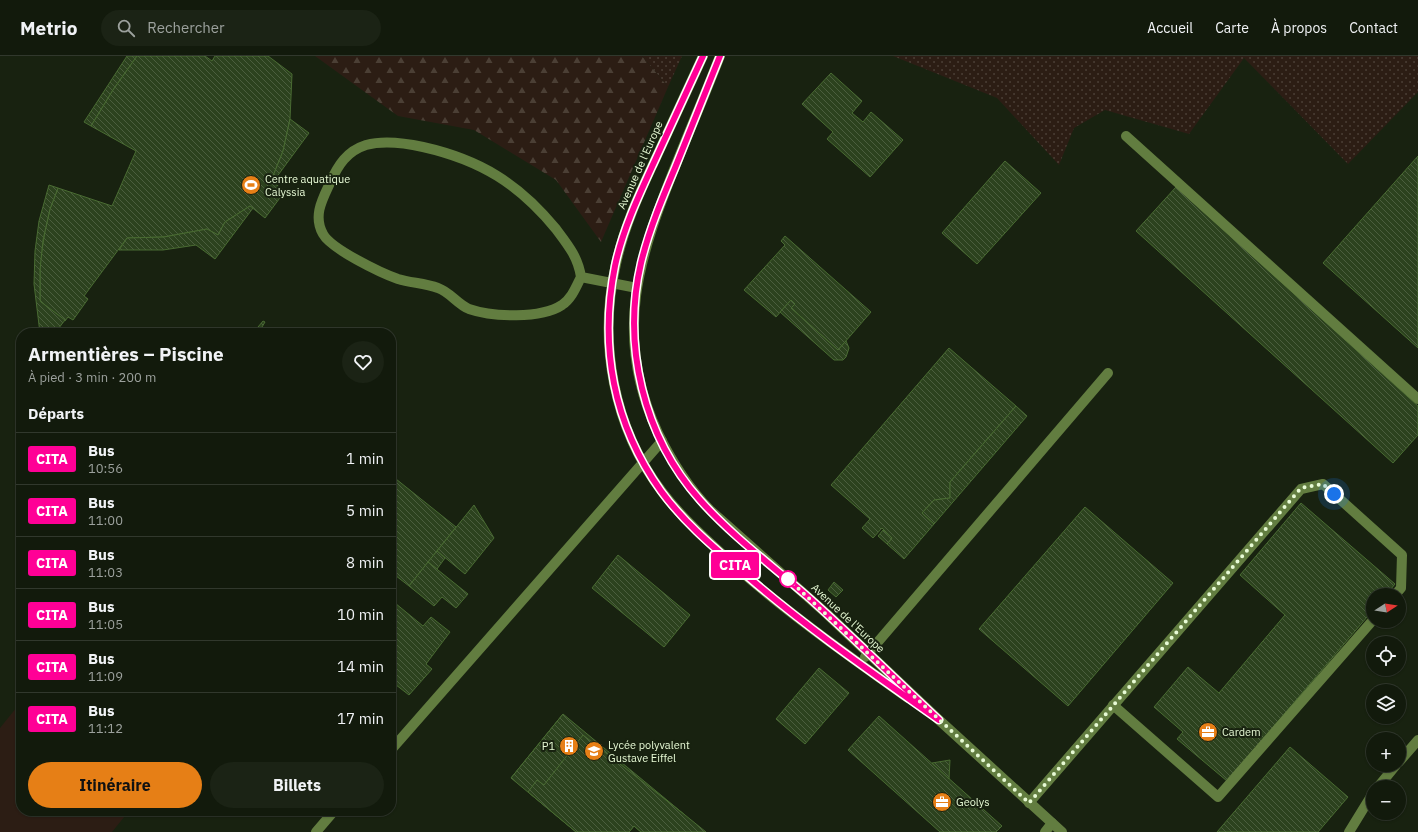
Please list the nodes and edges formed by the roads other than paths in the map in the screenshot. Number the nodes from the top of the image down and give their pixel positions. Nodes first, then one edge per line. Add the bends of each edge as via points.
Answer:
1 (703, 56) edge
2 (720, 56) edge
3 (1126, 136) dead end
4 (580, 277) junction
5 (612, 283) junction
6 (637, 288) junction
7 (1108, 373) dead end
8 (1418, 399) edge
9 (662, 441) junction
10 (643, 461) junction
11 (1401, 588) edge
12 (1366, 628) edge
13 (868, 653) junction
14 (860, 663) junction
15 (1113, 706) junction
16 (939, 720) junction
17 (1418, 740) edge
18 (396, 744) edge
19 (1406, 754) edge
20 (1390, 772) edge
21 (1384, 780) edge
22 (1029, 803) junction
23 (1366, 804) edge
24 (330, 816) edge
25 (1052, 824) junction
26 (316, 832) edge
27 (1045, 832) edge
28 (1062, 832) edge
29 (1349, 832) edge

1 - 5 street, Avenue de l'Europe via 631,212
2 - 6 street, Avenue de l'Europe via 655,218 641,264
3 - 8 street
4 - 4 street via 579,264 574,253 541,210 527,197 497,174 440,151 385,143 360,147 341,162 320,205 318,215 321,231 341,251 397,278 440,288 469,309 503,314 551,310 563,304 572,295
4 - 5 street
5 - 6 street
5 - 10 street, Avenue de l'Europe via 608,320 609,358 626,425
6 - 9 street, Avenue de l'Europe via 634,336 640,379 648,410
7 - 13 street
9 - 10 street
9 - 13 street, Avenue de l'Europe via 685,480 710,510
10 - 14 street, Avenue de l'Europe via 672,504 711,544 798,618
10 - 18 street
11 - 15 street via 1402,555 1323,484 1301,488
12 - 15 street via 1218,797
13 - 14 street
13 - 16 street, Avenue de l'Europe
14 - 16 street, Avenue de l'Europe
15 - 22 street
16 - 22 street, Avenue de l'Europe
17 - 19 street
20 - 21 street
22 - 25 street, Avenue de l'Europe
23 - 29 street
24 - 26 street
25 - 27 street
25 - 28 street, Avenue de l'Europe

